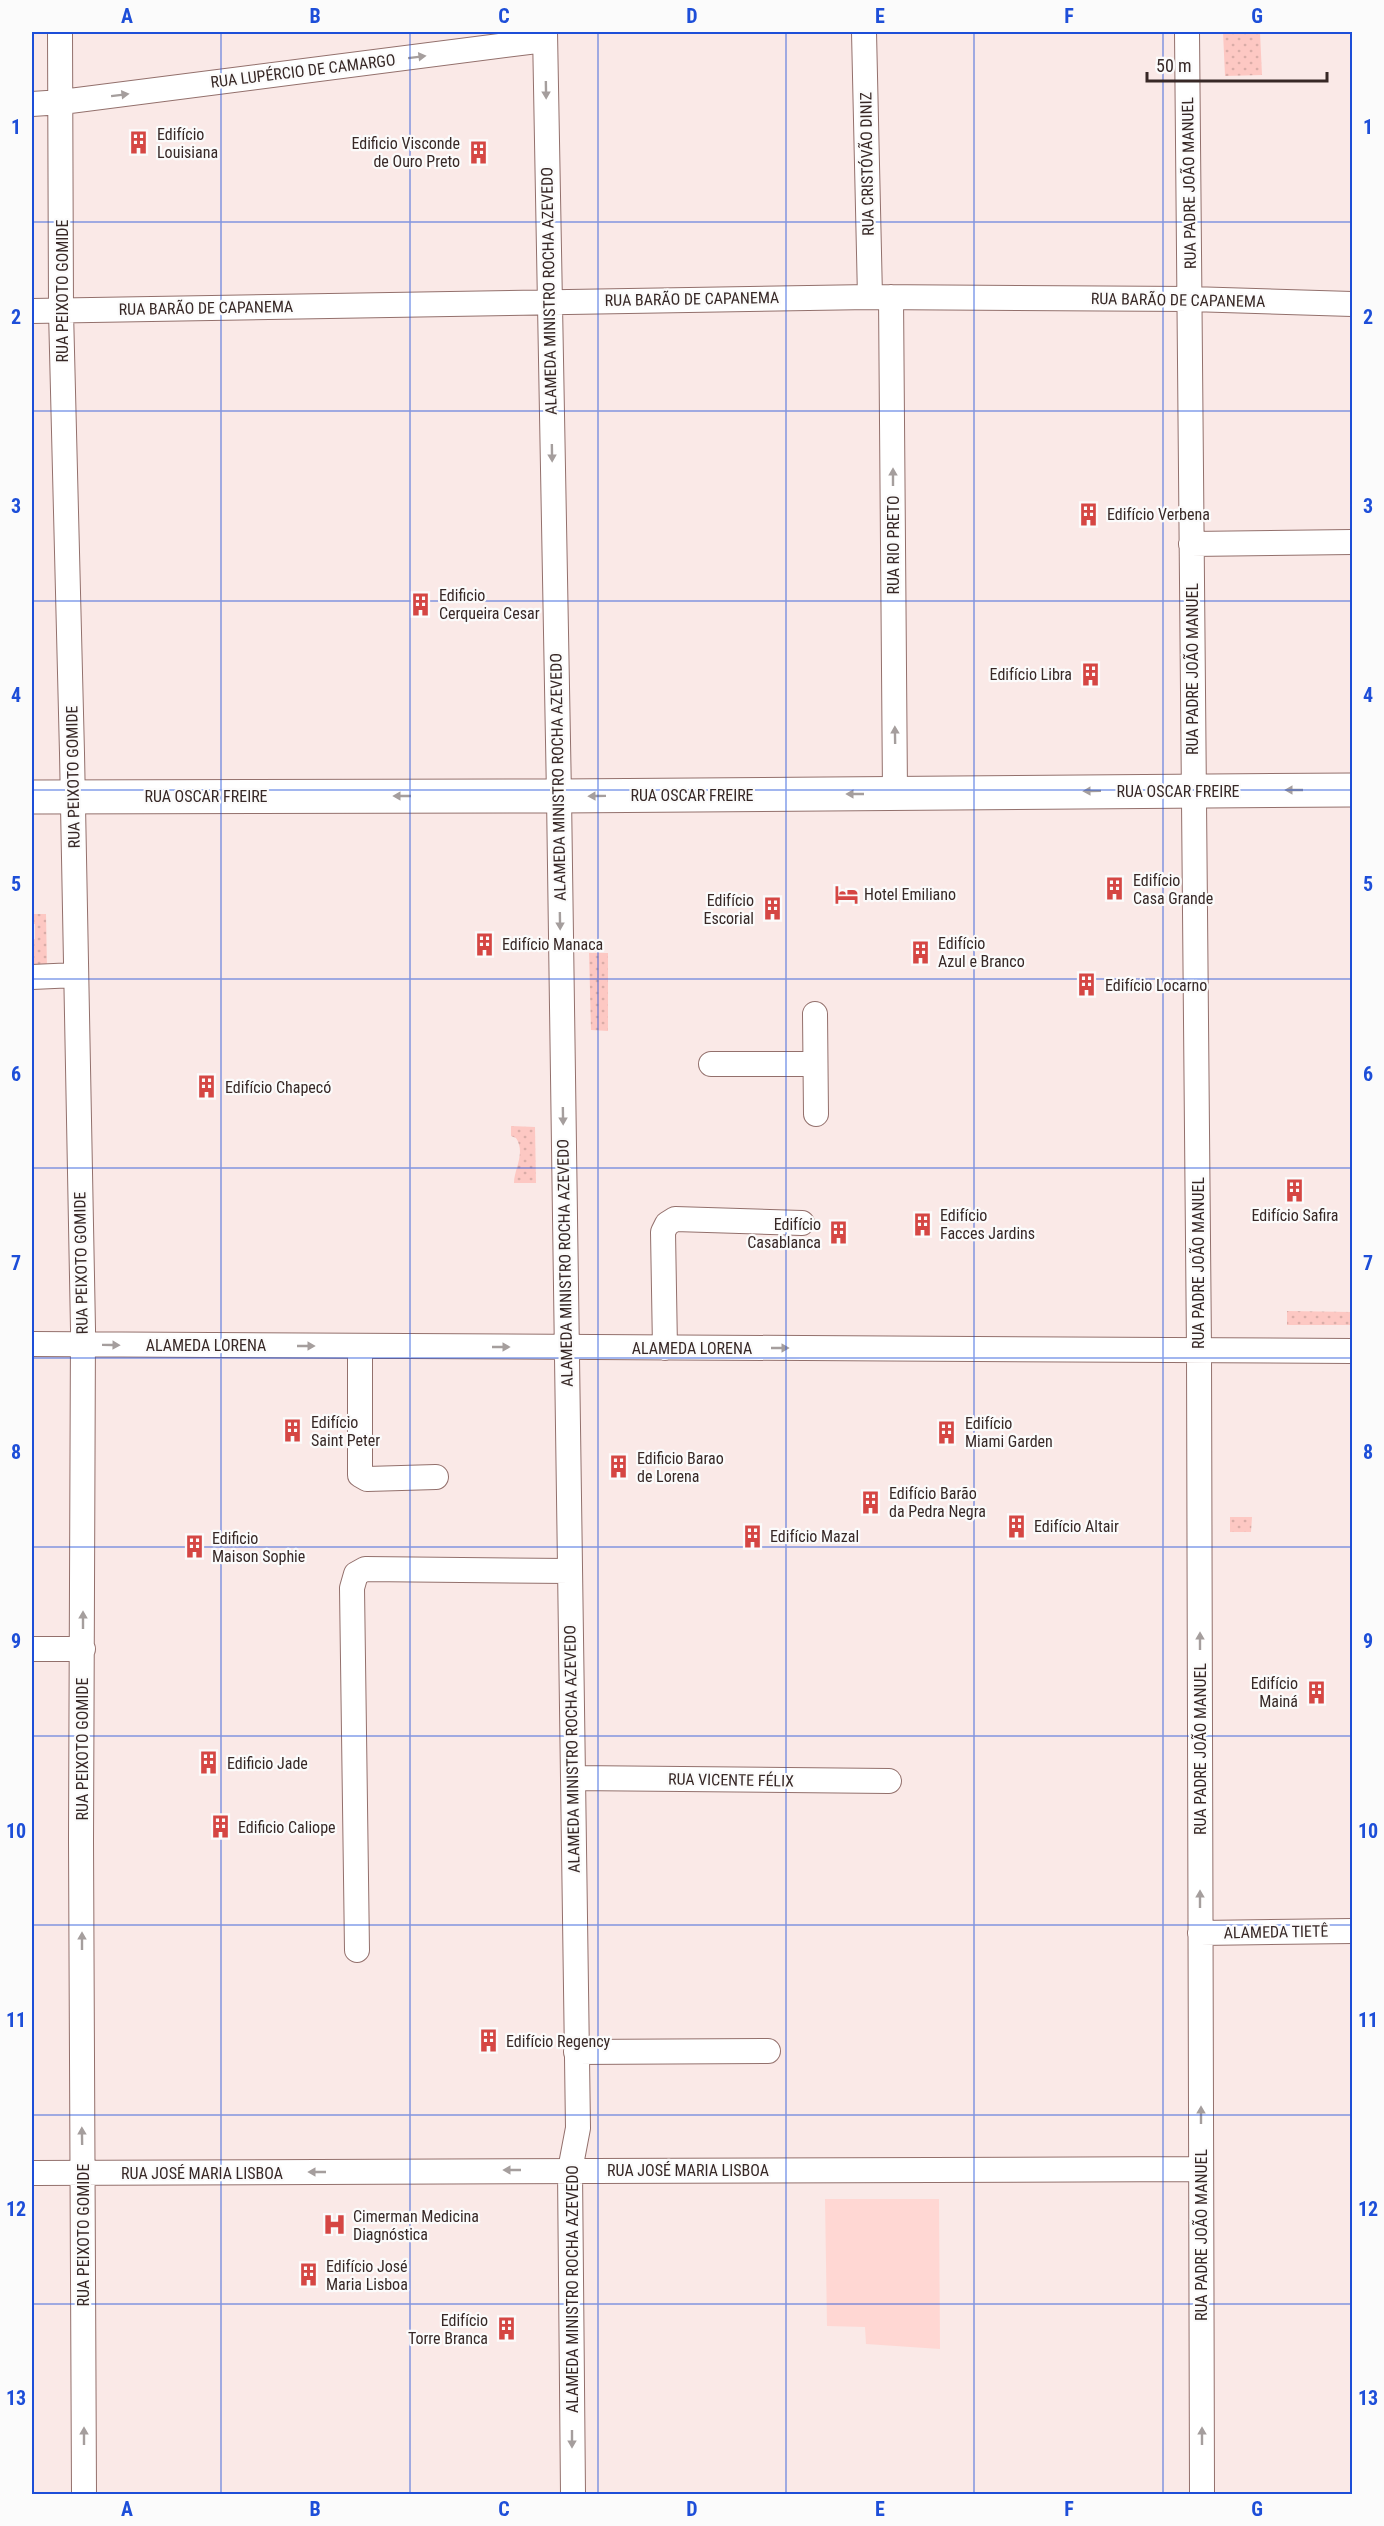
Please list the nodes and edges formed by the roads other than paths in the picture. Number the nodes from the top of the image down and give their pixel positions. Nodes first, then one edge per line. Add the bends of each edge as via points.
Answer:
1 (60, 32) edge
2 (864, 32) edge
3 (1187, 32) edge
4 (545, 36) edge
5 (62, 102) junction
6 (32, 104) edge
7 (881, 297) junction
8 (1190, 299) junction
9 (550, 302) junction
10 (1353, 304) edge
11 (61, 310) junction
12 (32, 311) edge
13 (1353, 542) edge
14 (1191, 544) junction
15 (1193, 790) junction
16 (1353, 790) edge
17 (896, 793) junction
18 (73, 796) junction
19 (559, 796) junction
20 (32, 797) edge
21 (76, 975) junction
22 (32, 977) edge
23 (815, 1014) dead end
24 (711, 1064) dead end
25 (815, 1064) junction
26 (816, 1113) dead end
27 (802, 1223) dead end
28 (32, 1344) edge
29 (82, 1345) junction
30 (360, 1346) junction
31 (566, 1347) junction
32 (665, 1348) junction
33 (1199, 1351) junction
34 (1353, 1351) edge
35 (436, 1477) dead end
36 (569, 1571) junction
37 (32, 1649) edge
38 (83, 1649) junction
39 (573, 1778) junction
40 (889, 1782) dead end
41 (1353, 1931) edge
42 (1200, 1933) junction
43 (357, 1950) dead end
44 (768, 2051) dead end
45 (576, 2052) junction
46 (1201, 2169) junction
47 (570, 2170) junction
48 (32, 2173) edge
49 (83, 2173) junction
50 (84, 2494) edge
51 (573, 2494) edge
52 (1202, 2494) edge

1 - 5 street, RUA PEIXOTO GOMIDE
2 - 7 street, RUA CRISTÓVÃO DINIZ
3 - 8 street, RUA PADRE JOÃO MANUEL
5 -> 4 street, RUA LUPÉRCIO DE CAMARGO
4 -> 9 street, ALAMEDA MINISTRO ROCHA AZEVEDO
5 - 6 street, RUA LUPÉRCIO DE CAMARGO
5 - 11 street, RUA PEIXOTO GOMIDE
7 - 8 street, RUA BARÃO DE CAPANEMA
7 - 9 street, RUA BARÃO DE CAPANEMA
17 -> 7 street, RUA RIO PRETO
8 - 10 street, RUA BARÃO DE CAPANEMA
8 - 14 street, RUA PADRE JOÃO MANUEL
9 - 11 street, RUA BARÃO DE CAPANEMA
9 -> 19 street, ALAMEDA MINISTRO ROCHA AZEVEDO
11 - 12 street, RUA BARÃO DE CAPANEMA
11 - 18 street, RUA PEIXOTO GOMIDE
13 - 14 street
14 - 15 street, RUA PADRE JOÃO MANUEL
16 -> 15 street, RUA OSCAR FREIRE
15 -> 17 street, RUA OSCAR FREIRE
15 - 33 street, RUA PADRE JOÃO MANUEL
17 -> 19 street, RUA OSCAR FREIRE
19 -> 18 street, RUA OSCAR FREIRE
18 - 20 street, RUA OSCAR FREIRE
18 - 21 street, RUA PEIXOTO GOMIDE
19 -> 31 street, ALAMEDA MINISTRO ROCHA AZEVEDO
21 - 22 street
21 - 29 street, RUA PEIXOTO GOMIDE
23 - 25 street
24 - 25 street
25 - 26 street
27 - 32 street via 675,1219 667,1224 663,1232
28 - 29 street, ALAMEDA LORENA
29 -> 30 street, ALAMEDA LORENA
38 -> 29 street, RUA PEIXOTO GOMIDE
30 -> 31 street, ALAMEDA LORENA
30 - 35 street via 360,1475 367,1479
31 - 32 street, ALAMEDA LORENA
31 - 36 street, ALAMEDA MINISTRO ROCHA AZEVEDO
32 -> 33 street, ALAMEDA LORENA
33 - 34 street, ALAMEDA LORENA
42 -> 33 street, RUA PADRE JOÃO MANUEL
36 - 39 street, ALAMEDA MINISTRO ROCHA AZEVEDO
36 - 43 street via 365,1569 356,1574 352,1588
37 - 38 street
49 -> 38 street, RUA PEIXOTO GOMIDE
39 - 40 street, RUA VICENTE FÉLIX
39 - 45 street, ALAMEDA MINISTRO ROCHA AZEVEDO
41 - 42 street, ALAMEDA TIETÊ
46 -> 42 street, RUA PADRE JOÃO MANUEL
44 - 45 street
45 - 47 street, ALAMEDA MINISTRO ROCHA AZEVEDO via 578,2128
46 - 47 street, RUA JOSÉ MARIA LISBOA
52 -> 46 street, RUA PADRE JOÃO MANUEL
47 -> 49 street, RUA JOSÉ MARIA LISBOA
47 -> 51 street, ALAMEDA MINISTRO ROCHA AZEVEDO
48 - 49 street, RUA JOSÉ MARIA LISBOA
50 -> 49 street, RUA PEIXOTO GOMIDE

